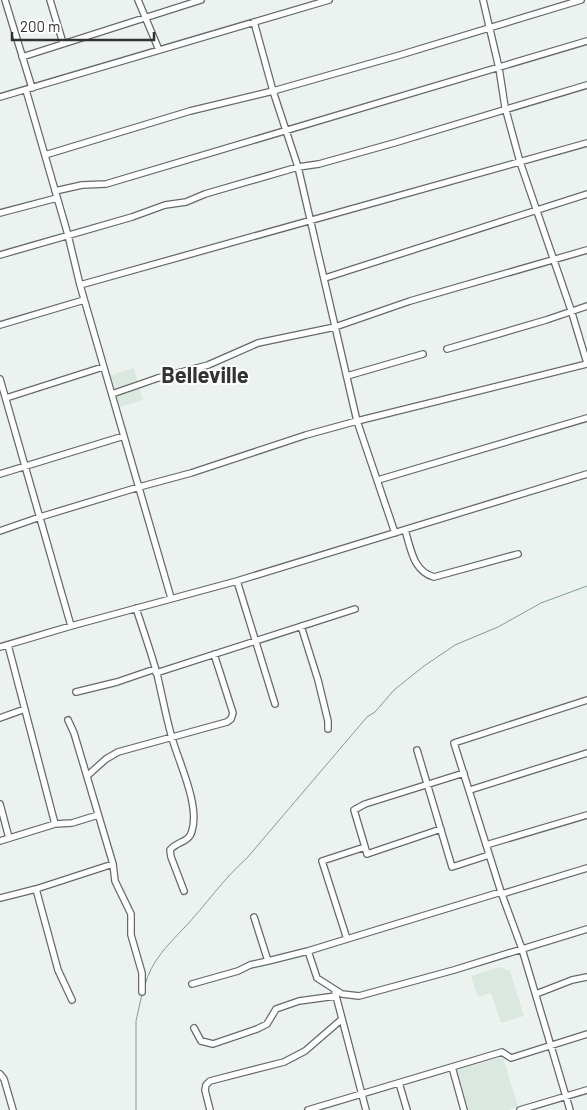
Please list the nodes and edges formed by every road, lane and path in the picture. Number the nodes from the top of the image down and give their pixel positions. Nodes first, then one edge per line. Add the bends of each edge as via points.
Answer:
1 (5, 0) edge
2 (50, 0) edge
3 (138, 0) edge
4 (201, 0) edge
5 (329, 0) edge
6 (483, 0) edge
7 (581, 0) edge
8 (144, 18) junction
9 (254, 22) junction
10 (490, 28) junction
11 (587, 41) edge
12 (64, 43) junction
13 (159, 50) junction
14 (22, 56) junction
15 (499, 68) junction
16 (587, 85) edge
17 (29, 89) junction
18 (273, 91) junction
19 (0, 97) edge
20 (506, 109) junction
21 (287, 131) junction
22 (587, 143) edge
23 (45, 155) junction
24 (520, 162) junction
25 (298, 167) junction
26 (54, 191) junction
27 (587, 194) edge
28 (57, 198) junction
29 (536, 210) junction
30 (0, 213) edge
31 (310, 221) junction
32 (68, 235) junction
33 (587, 250) edge
34 (0, 255) edge
35 (553, 259) junction
36 (325, 278) junction
37 (80, 285) junction
38 (84, 300) junction
39 (587, 306) edge
40 (571, 310) junction
41 (0, 326) edge
42 (335, 327) junction
43 (447, 349) dead end
44 (423, 354) dead end
45 (587, 363) edge
46 (103, 367) junction
47 (347, 376) junction
48 (0, 379) edge
49 (112, 394) junction
50 (6, 398) junction
51 (587, 418) edge
52 (357, 421) junction
53 (124, 436) junction
54 (25, 466) junction
55 (0, 474) edge
56 (587, 474) edge
57 (378, 480) junction
58 (139, 487) junction
59 (40, 517) junction
60 (406, 530) junction
61 (0, 531) edge
62 (395, 533) junction
63 (518, 554) dead end
64 (237, 581) junction
65 (171, 598) junction
66 (136, 608) junction
67 (355, 609) dead end
68 (71, 626) junction
69 (301, 626) junction
70 (256, 641) junction
71 (8, 644) junction
72 (0, 647) edge
73 (214, 654) junction
74 (156, 671) junction
75 (76, 692) dead end
76 (587, 700) edge
77 (275, 704) dead end
78 (25, 709) junction
79 (0, 718) edge
80 (68, 720) dead end
81 (328, 729) dead end
82 (172, 737) junction
83 (417, 750) dead end
84 (587, 753) edge
85 (464, 773) junction
86 (87, 776) junction
87 (428, 785) junction
88 (470, 790) junction
89 (0, 804) edge
90 (98, 815) junction
91 (587, 815) edge
92 (55, 824) junction
93 (441, 829) junction
94 (9, 838) junction
95 (0, 842) edge
96 (486, 844) junction
97 (365, 847) junction
98 (489, 855) junction
99 (113, 864) junction
100 (587, 868) edge
101 (36, 889) junction
102 (184, 891) dead end
103 (502, 893) junction
104 (0, 898) edge
105 (254, 917) dead end
106 (587, 929) edge
107 (347, 939) junction
108 (522, 949) junction
109 (308, 951) junction
110 (268, 961) junction
111 (587, 977) edge
112 (192, 984) dead end
113 (142, 992) dead end
114 (335, 993) junction
115 (536, 994) junction
116 (72, 1000) dead end
117 (342, 1019) junction
118 (194, 1028) dead end
119 (587, 1034) edge
120 (551, 1045) junction
121 (452, 1067) junction
122 (0, 1074) edge
123 (399, 1083) junction
124 (587, 1090) edge
125 (362, 1094) junction
126 (566, 1097) junction
127 (13, 1110) edge
128 (210, 1110) edge
129 (308, 1110) edge
130 (366, 1110) edge
131 (407, 1110) edge
132 (464, 1110) edge
133 (524, 1110) edge
134 (570, 1110) edge

1 - 14 street
2 - 12 street
3 - 8 street
4 - 8 street
5 - 9 street
6 - 10 street
7 - 10 street
8 - 12 street
8 - 13 street
9 - 13 street
9 - 18 street
10 - 15 street
10 - 18 street
11 - 15 street
12 - 14 street
13 - 17 street
14 - 17 street
15 - 20 street
15 - 21 street
16 - 20 street
17 - 19 street
17 - 23 street
18 - 21 street
18 - 23 street
20 - 24 street
20 - 25 street via 319,164
21 - 25 street
21 - 26 street via 106,184
22 - 24 street
23 - 26 street
24 - 29 street
24 - 31 street
25 - 31 street
25 - 32 street
26 - 28 street
27 - 29 street
28 - 30 street
28 - 32 street
29 - 35 street
29 - 36 street
31 - 36 street
31 - 37 street
32 - 34 street
32 - 37 street
33 - 35 street
35 - 40 street
35 - 42 street
36 - 42 street
37 - 38 street
38 - 41 street
38 - 46 street
39 - 40 street
40 - 43 street
40 - 45 street
42 - 47 street
42 - 49 street via 258,343 208,365
44 - 47 street
45 - 52 street
46 - 49 street
46 - 50 street
47 - 52 street
48 - 50 street
49 - 53 street
50 - 54 street
51 - 57 street
52 - 57 street
52 - 58 street
53 - 54 street
53 - 58 street
54 - 55 street
54 - 59 street
56 - 60 street
57 - 62 street
58 - 59 street
58 - 65 street
59 - 61 street
59 - 68 street
60 - 62 street
60 - 63 street via 419,570 434,577
62 - 64 street
64 - 65 street
64 - 70 street
65 - 66 street
66 - 68 street
66 - 74 street
67 - 69 street
68 - 71 street
69 - 70 street
69 - 81 street via 318,680
70 - 73 street
70 - 77 street
71 - 72 street
71 - 78 street
73 - 74 street
73 - 82 street via 231,719
74 - 75 street
74 - 82 street
76 - 85 street via 454,743
78 - 79 street
78 - 92 street
80 - 86 street
82 - 86 street via 118,752
82 - 102 street via 194,813 190,837 170,850
83 - 87 street
84 - 88 street
85 - 87 street
85 - 88 street
86 - 90 street
87 - 93 street
87 - 97 street via 354,810
88 - 96 street
89 - 94 street
90 - 92 street via 72,823
90 - 99 street
91 - 96 street
92 - 94 street
93 - 97 street via 368,854
93 - 98 street via 452,866
94 - 95 street
96 - 98 street
97 - 107 street via 322,861
98 - 103 street
99 - 101 street
99 - 113 street via 115,880 131,914 131,935 142,973
100 - 103 street
101 - 104 street
101 - 116 street via 58,970
103 - 107 street
103 - 108 street
105 - 110 street
106 - 108 street
107 - 109 street
108 - 114 street via 359,996
108 - 115 street
109 - 110 street
109 - 114 street via 317,978
110 - 112 street
111 - 115 street
114 - 117 street
114 - 118 street via 276,1009 267,1024 213,1044 201,1041
115 - 120 street
117 - 125 street
117 - 128 street via 305,1051 284,1062 210,1081 205,1090
119 - 120 street
120 - 121 street via 511,1058 502,1052
120 - 126 street
121 - 123 street
121 - 132 street
122 - 127 street
123 - 125 street
123 - 131 street
124 - 126 street
125 - 129 street
125 - 130 street
126 - 133 street
126 - 134 street

